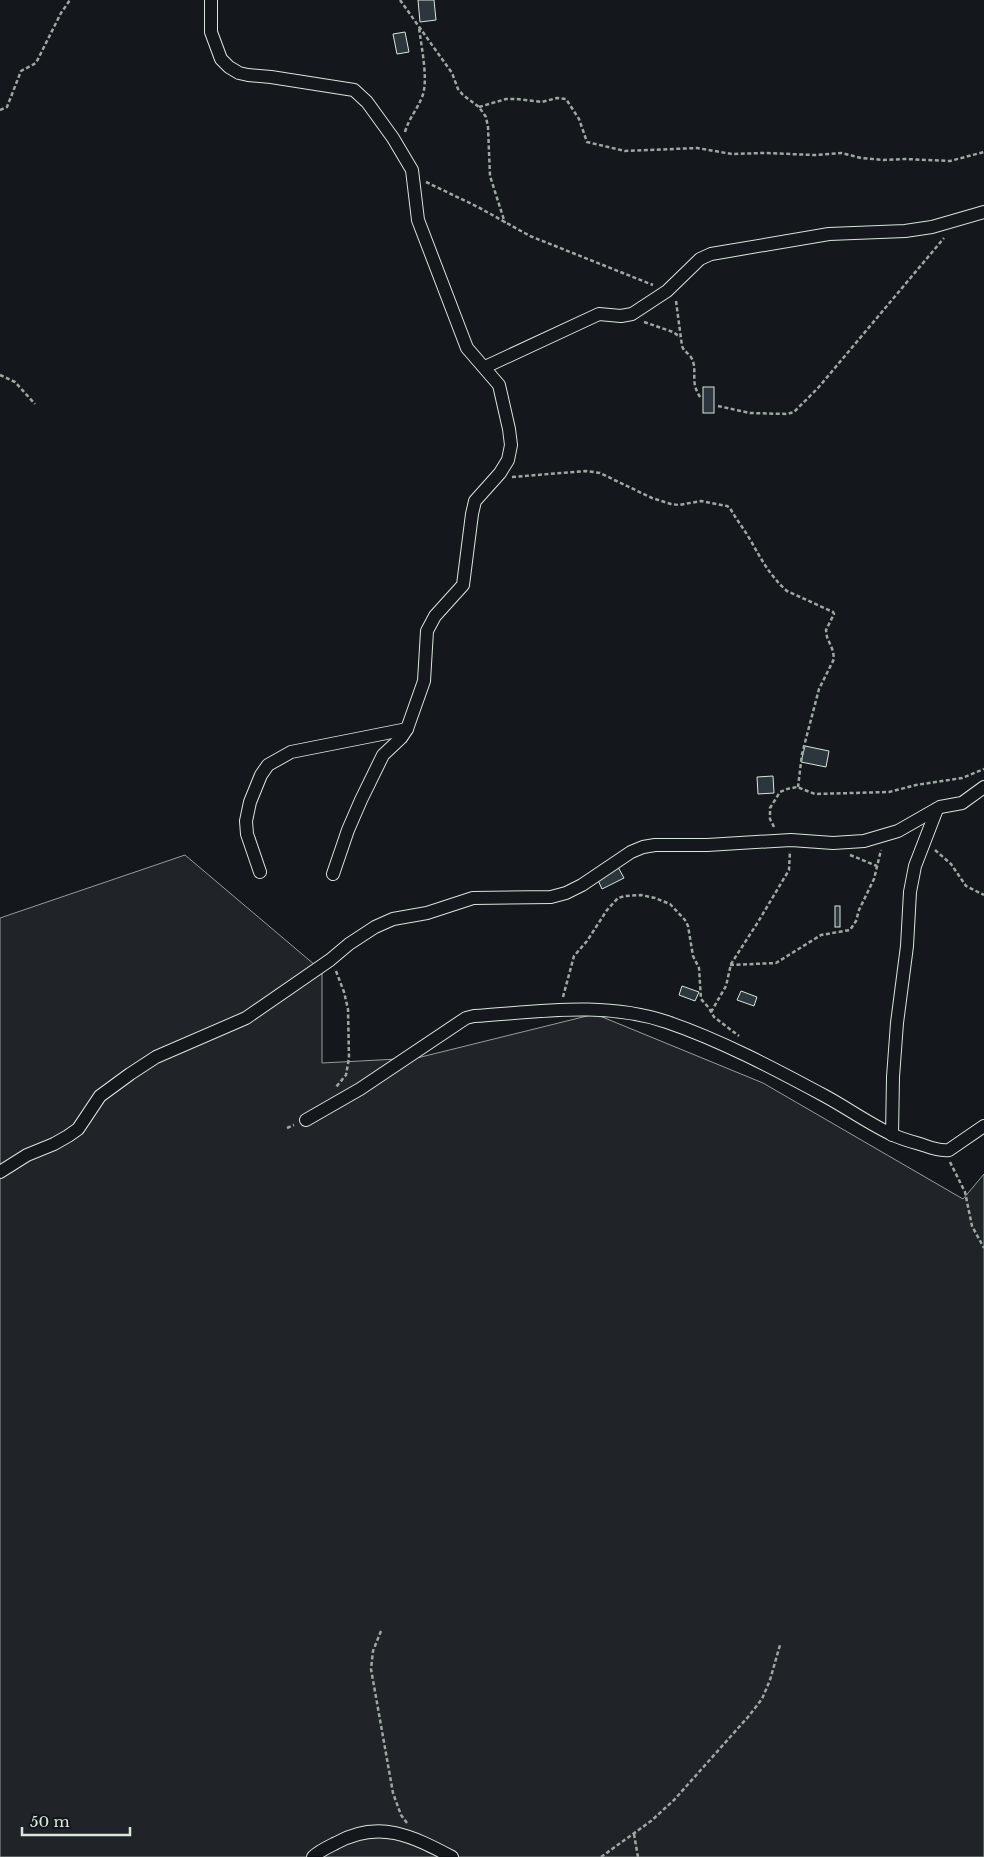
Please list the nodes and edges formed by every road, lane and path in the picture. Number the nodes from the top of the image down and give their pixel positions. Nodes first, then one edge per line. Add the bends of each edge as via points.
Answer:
1 (70, 0) edge
2 (211, 0) edge
3 (401, 0) edge
4 (419, 27) junction
5 (479, 106) junction
6 (0, 110) edge
7 (984, 152) edge
8 (403, 154) junction
9 (413, 177) junction
10 (984, 212) edge
11 (960, 219) junction
12 (505, 223) junction
13 (670, 288) junction
14 (621, 316) junction
15 (680, 337) junction
16 (485, 367) junction
17 (0, 376) edge
18 (701, 398) dead end
19 (35, 404) dead end
20 (718, 406) dead end
21 (494, 479) junction
22 (407, 728) junction
23 (984, 769) edge
24 (798, 787) junction
25 (984, 787) edge
26 (936, 809) junction
27 (886, 834) junction
28 (926, 836) junction
29 (786, 840) junction
30 (260, 872) dead end
31 (334, 874) dead end
32 (984, 895) edge
33 (330, 960) junction
34 (730, 965) junction
35 (560, 1010) junction
36 (711, 1012) junction
37 (740, 1037) dead end
38 (331, 1094) dead end
39 (306, 1120) joint
40 (984, 1126) edge
41 (287, 1128) dead end
42 (892, 1134) junction
43 (943, 1150) junction
44 (0, 1172) edge
45 (984, 1248) edge
46 (380, 1631) dead end
47 (780, 1645) dead end
48 (634, 1834) junction
49 (425, 1843) junction
50 (313, 1857) edge
51 (452, 1857) edge
52 (602, 1857) edge
53 (638, 1857) edge

1 - 6 path via 36,63 22,71 7,106
2 - 8 street via 211,32 222,59 229,67 248,75 354,90 367,102
3 - 4 path
4 - 5 path via 452,73 458,89
4 - 8 path via 424,89 406,127
5 - 7 path via 506,99 542,102 566,99 579,119 587,142 625,151 697,148 732,154 842,153 861,158 937,161 956,160
5 - 12 path via 486,117 490,176
8 - 9 street
9 - 12 path via 441,188
9 - 16 street via 418,220 426,242 467,348
10 - 11 street
11 - 13 street via 905,231 828,234 711,254 700,259
11 - 20 path via 818,388 794,412 750,413
12 - 13 path via 530,236
13 - 14 street via 632,314
13 - 15 path via 679,313
14 - 15 path via 655,324
14 - 16 street via 599,314
15 - 18 path via 684,350 692,359 695,388
16 - 21 street via 499,385 511,445 508,460
17 - 19 path via 16,382
21 - 22 street via 475,501 463,585 435,616 427,631 424,681
21 - 24 path via 593,472 671,504 701,501 726,506 762,562 782,586 833,612 826,630 834,659 819,689 802,754
22 - 30 street via 291,752 268,765 261,774 246,820 247,834
22 - 31 street via 379,763 351,822
23 - 24 path via 962,778 889,792 815,794
24 - 29 path via 780,792 770,808 770,819
25 - 26 street via 962,804
26 - 27 street
26 - 28 street
27 - 29 street via 851,843
27 - 34 path via 874,879 850,930 821,935 776,963
28 - 32 path via 936,853 951,864 966,886
28 - 42 street via 910,892 897,1023
29 - 33 street via 643,847 566,893 551,897 473,898 427,913 393,919 375,927
29 - 34 path via 789,870
33 - 38 path via 347,1002 349,1058 346,1074
33 - 44 street via 246,1018 156,1058 130,1074 100,1096 78,1129
34 - 36 path via 726,986
35 - 36 path via 574,956 618,898 641,896 670,904 685,920 699,968 700,996
35 - 39 street via 466,1018 360,1089
35 - 42 street via 610,1010 665,1022 753,1060
36 - 37 path
39 - 41 path
40 - 43 street via 949,1150
42 - 43 street
43 - 45 path via 962,1184 972,1226
46 - 49 path via 370,1669 393,1793 400,1815
47 - 48 path via 762,1699 674,1800
48 - 52 path
48 - 53 path
49 - 50 street via 393,1832 364,1831 344,1838
49 - 51 street

